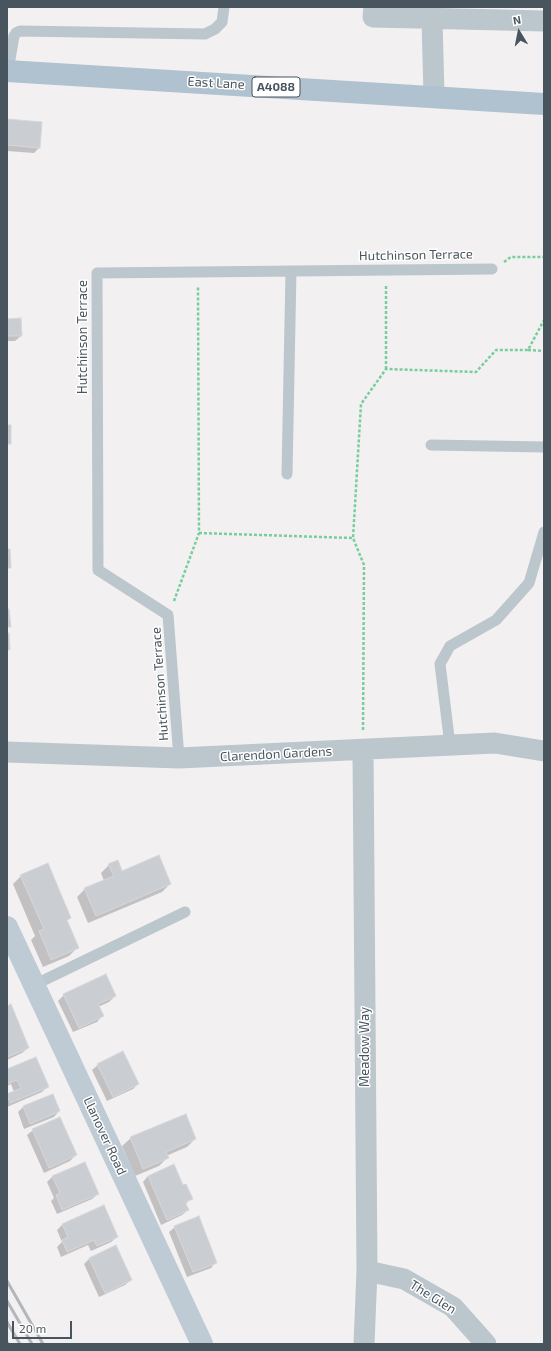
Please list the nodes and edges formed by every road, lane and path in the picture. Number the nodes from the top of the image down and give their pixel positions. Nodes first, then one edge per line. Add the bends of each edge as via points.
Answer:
1 (224, 7) edge
2 (374, 7) edge
3 (432, 19) junction
4 (544, 22) edge
5 (8, 71) edge
6 (434, 96) junction
7 (544, 104) edge
8 (544, 257) edge
9 (492, 268) joint
10 (386, 270) junction
11 (291, 271) junction
12 (198, 272) junction
13 (544, 320) edge
14 (528, 350) junction
15 (544, 351) edge
16 (386, 369) junction
17 (431, 446) dead end
18 (544, 447) edge
19 (287, 474) dead end
20 (544, 532) edge
21 (199, 533) junction
22 (353, 538) junction
23 (168, 615) junction
24 (450, 745) junction
25 (363, 750) junction
26 (544, 751) edge
27 (7, 752) edge
28 (179, 758) junction
29 (185, 912) dead end
30 (7, 927) edge
31 (34, 985) junction
32 (366, 1271) junction
33 (202, 1344) edge
34 (364, 1344) edge
35 (486, 1344) edge

1 - 5 lane via 222,22 205,34 20,30 14,36
2 - 3 street via 373,17
3 - 4 street
3 - 6 street
5 - 6 main road, East Lane / A4088
6 - 7 main road, East Lane / A4088
8 - 9 path via 511,258
9 - 10 lane, Hutchinson Terrace
10 - 11 lane, Hutchinson Terrace
10 - 16 path
11 - 12 lane, Hutchinson Terrace
11 - 19 lane
12 - 21 path
12 - 23 lane, Hutchinson Terrace via 97,273 98,570
13 - 14 path
14 - 15 path
14 - 16 path via 496,350 476,372
16 - 22 path via 360,404
17 - 18 lane
20 - 24 lane via 530,583 496,620 450,646 440,664
21 - 22 path
21 - 23 path
22 - 25 path via 364,565
23 - 28 lane, Hutchinson Terrace
24 - 25 street, Clarendon Gardens
24 - 26 street, Clarendon Gardens via 495,743
25 - 28 street, Clarendon Gardens
25 - 32 street, Meadow Way
27 - 28 street, Clarendon Gardens
29 - 31 lane
30 - 31 street, Llanover Road
31 - 33 street, Llanover Road
32 - 34 street, Meadow Way
32 - 35 street, The Glen via 404,1279 453,1307

